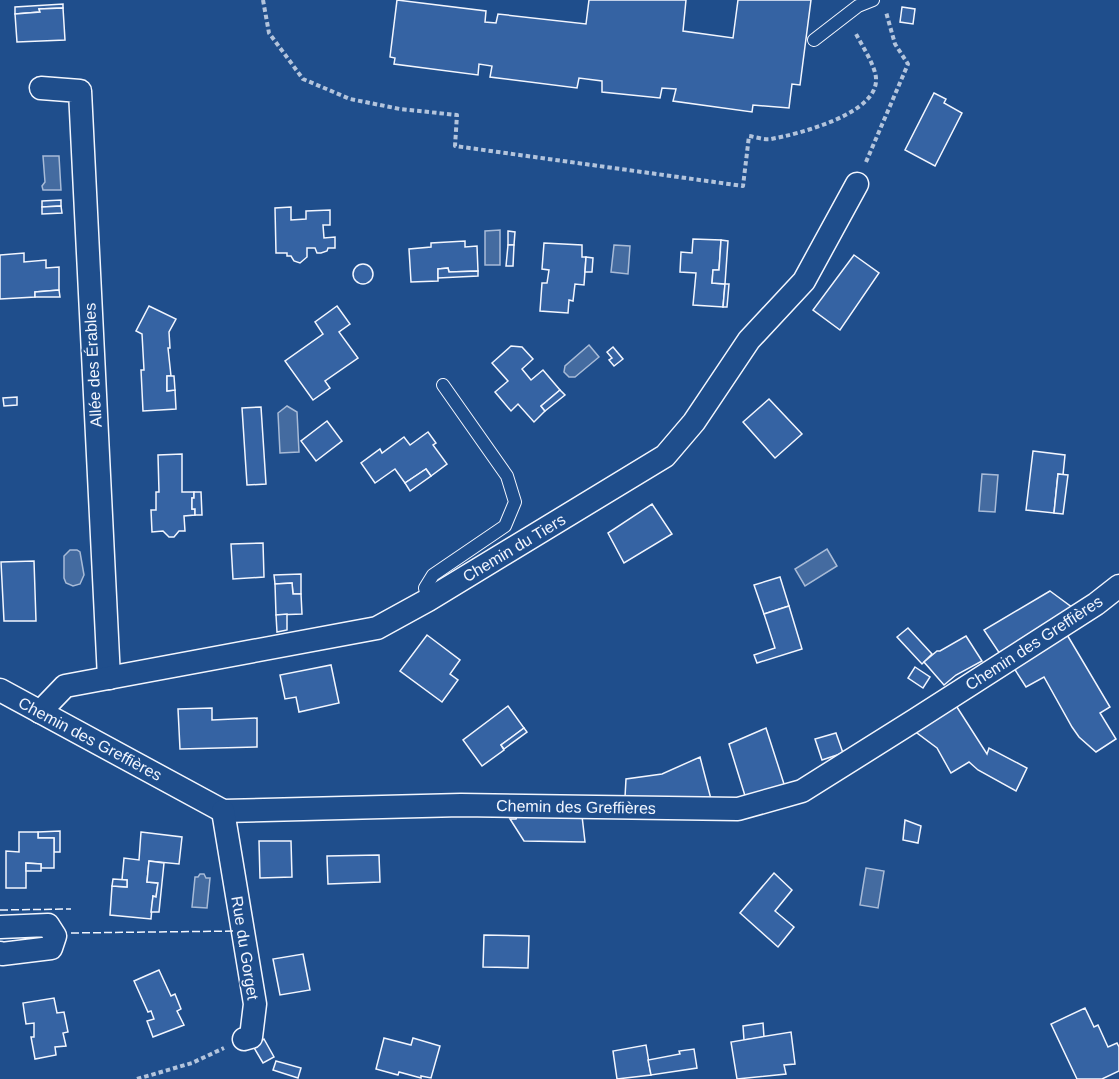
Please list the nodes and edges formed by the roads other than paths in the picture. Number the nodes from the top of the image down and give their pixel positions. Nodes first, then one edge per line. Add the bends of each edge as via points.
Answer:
1 (873, 0) edge
2 (814, 40) dead end
3 (42, 88) dead end
4 (857, 184) road end
5 (443, 386) dead end
6 (1119, 586) edge
7 (429, 600) junction
8 (109, 678) junction
9 (0, 690) edge
10 (40, 712) junction
11 (223, 811) junction
12 (0, 927) edge
13 (0, 952) edge
14 (244, 1039) road end

1 - 2 lane via 858,6
3 - 8 street, Allée des Érables via 80,91
4 - 7 street, Chemin du Tiers via 804,281 749,340 694,423 665,456
5 - 7 lane via 507,476 515,502 505,526 433,575 425,588
6 - 11 street, Chemin des Greffières via 802,790 738,809 461,805
7 - 8 street, Chemin du Tiers via 377,628
8 - 10 street, Chemin du Tiers via 65,686
9 - 10 street, Chemin des Greffières
10 - 11 street, Chemin des Greffières
11 - 14 street, Rue du Gorget via 255,1004 251,1037
12 - 13 street via 48,924 55,936 51,948

